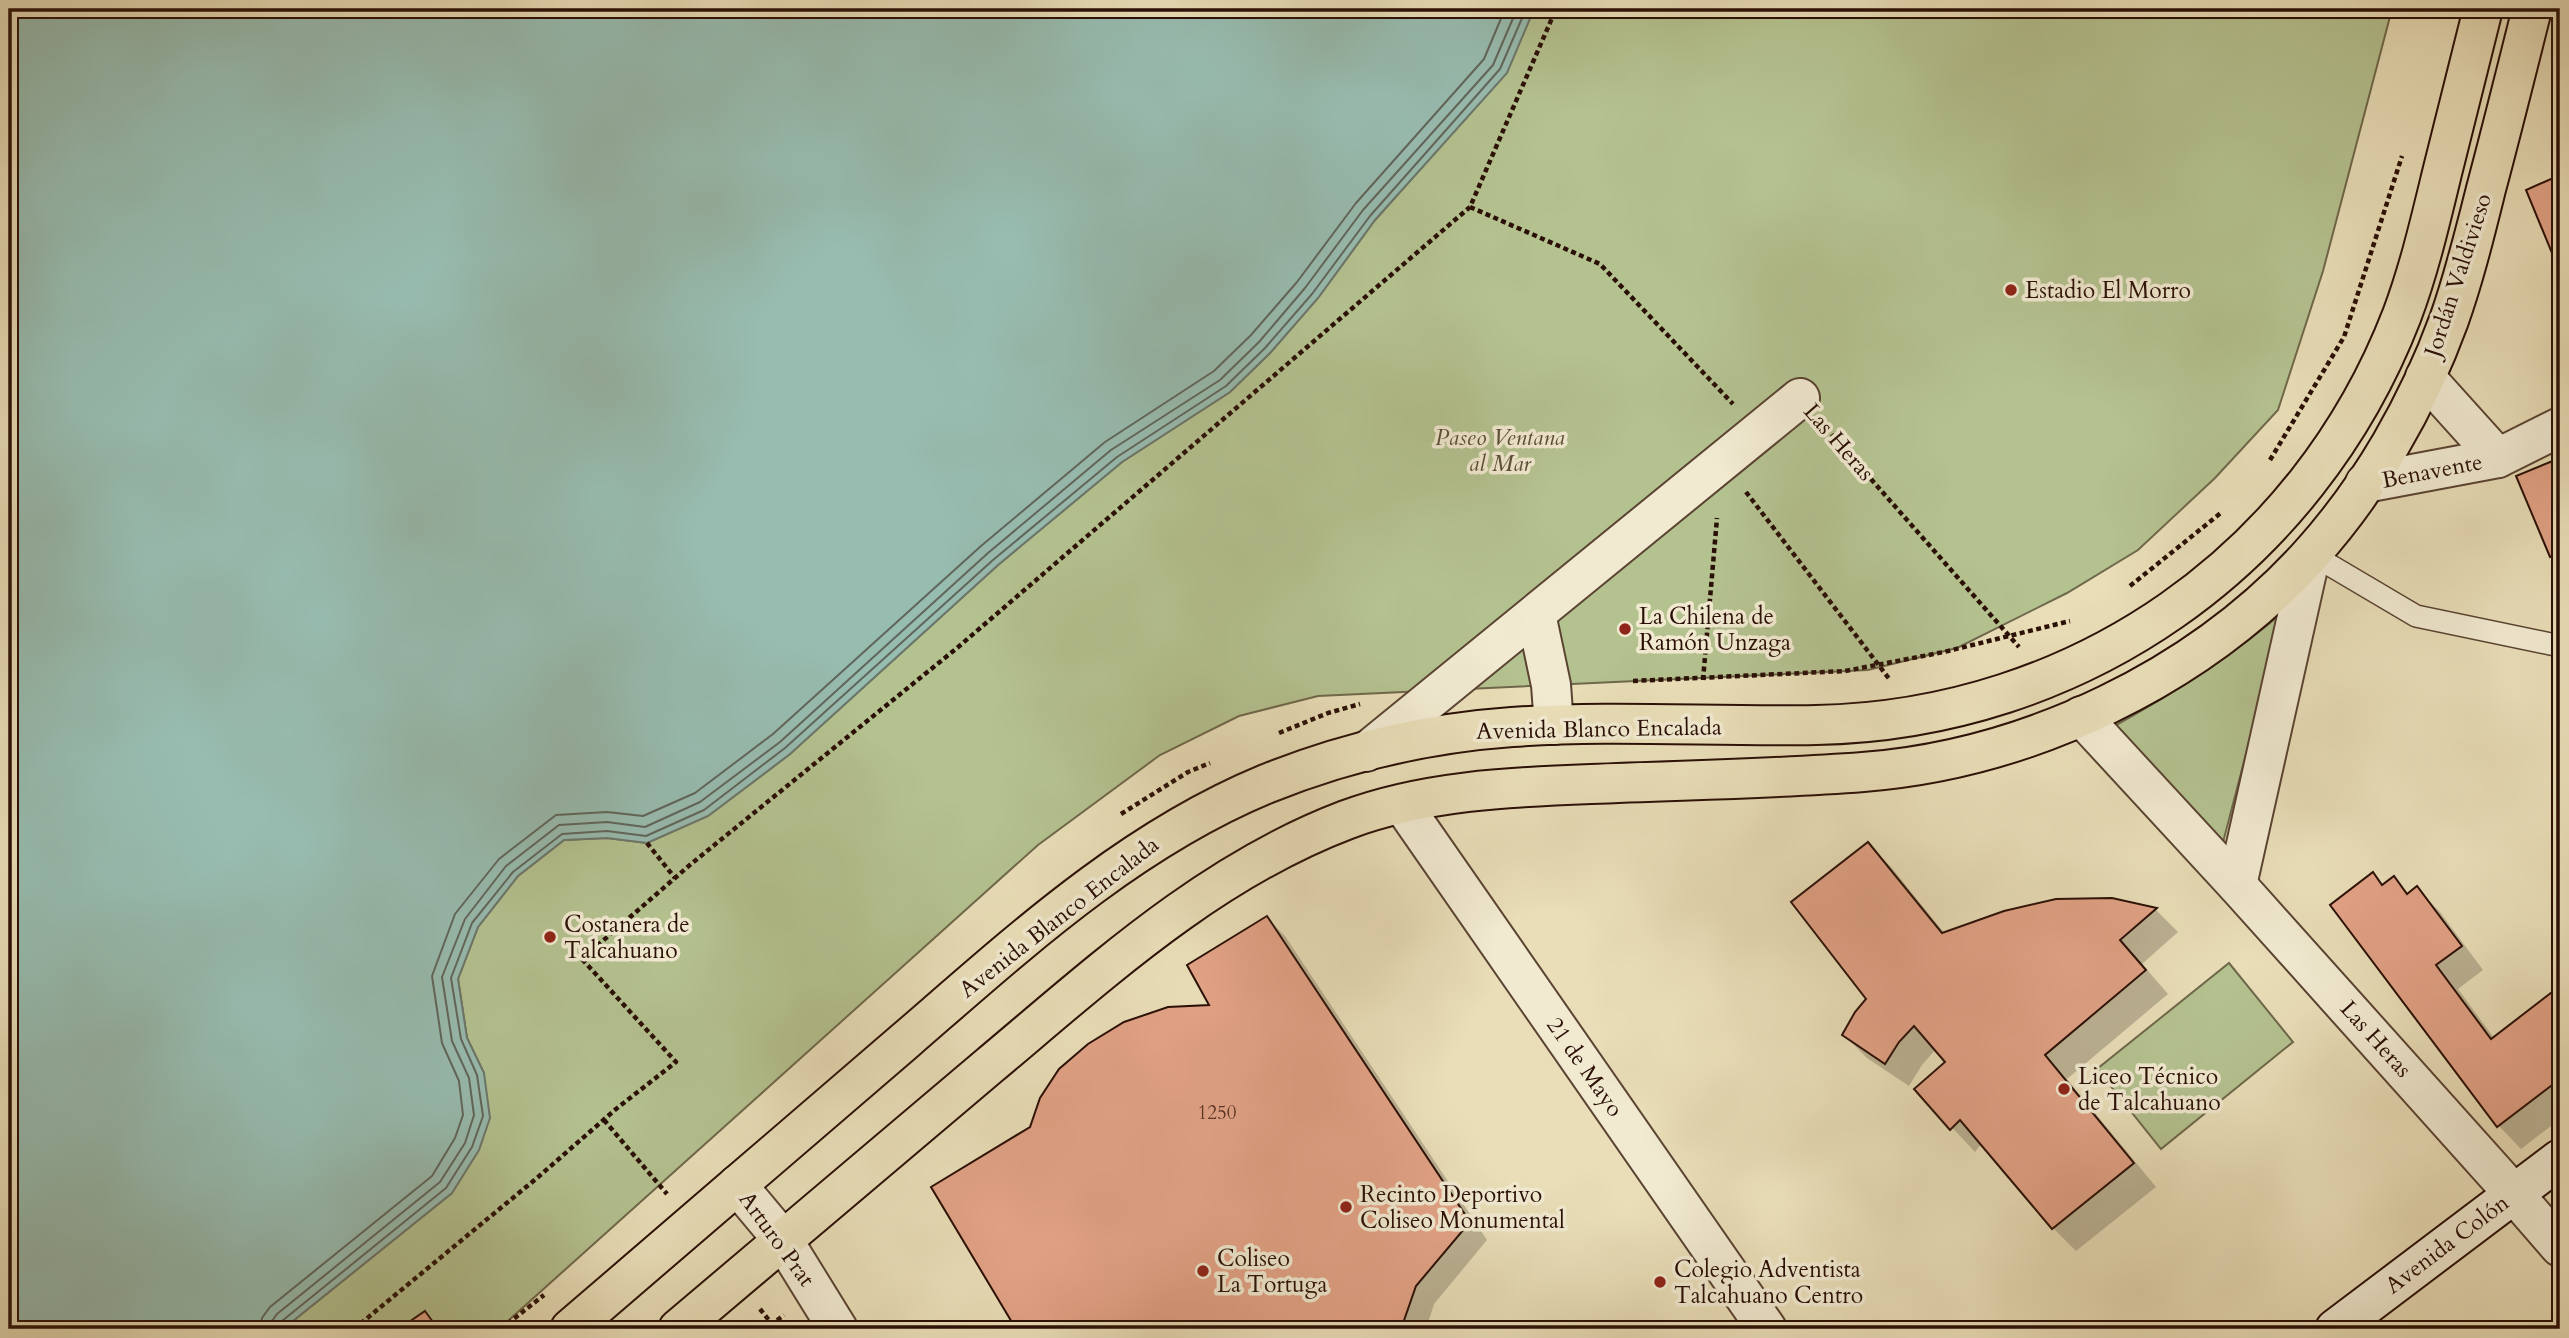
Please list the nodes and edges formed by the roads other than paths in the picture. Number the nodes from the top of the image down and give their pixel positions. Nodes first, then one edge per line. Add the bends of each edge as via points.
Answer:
1 (2483, 9) edge
2 (2532, 9) edge
3 (2425, 377) junction
4 (1800, 398) road end
5 (2560, 427) edge
6 (2498, 458) junction
7 (2365, 483) junction
8 (2267, 528) joint
9 (2311, 554) junction
10 (1536, 614) junction
11 (2560, 646) edge
12 (2081, 716) junction
13 (1554, 725) junction
14 (1366, 752) junction
15 (1402, 804) junction
16 (2237, 885) junction
17 (2560, 1159) edge
18 (737, 1185) junction
19 (2514, 1194) junction
20 (783, 1240) junction
21 (2560, 1247) edge
22 (570, 1329) edge
23 (678, 1329) edge
24 (838, 1329) edge
25 (1767, 1329) edge
26 (2335, 1329) edge

1 - 8 main road, Jordán Valdivieso via 2430,223 2400,318 2357,407 2300,490
2 - 3 main road, Jordán Valdivieso via 2468,261
3 - 6 street, Benavente
3 - 7 main road, Jordán Valdivieso
4 - 10 street, Las Heras
5 - 6 street, Benavente
6 - 7 street, Benavente
7 - 9 main road, Jordán Valdivieso
8 - 13 main road, Avenida Blanco Encalada via 2188,600 2143,630 2048,680 1973,704 1867,723
9 - 11 lane via 2416,616
9 - 12 main road via 2217,638 2172,668
9 - 16 street
10 - 13 street
10 - 14 street, Las Heras
12 - 15 main road via 1976,753 1867,772 1536,786
12 - 16 street, Las Heras
13 - 14 main road, Avenida Blanco Encalada via 1467,732
14 - 18 main road, Avenida Blanco Encalada via 1271,782 1215,807 1113,869
15 - 20 main road via 1307,836 1205,892 1117,958
15 - 25 street, 21 de Mayo
16 - 19 street, Las Heras
17 - 19 street, Avenida Colón
18 - 20 street, Arturo Prat
18 - 22 main road, Avenida Blanco Encalada
19 - 21 street, Las Heras
19 - 26 street, Avenida Colón
20 - 23 main road
20 - 24 street, Arturo Prat

